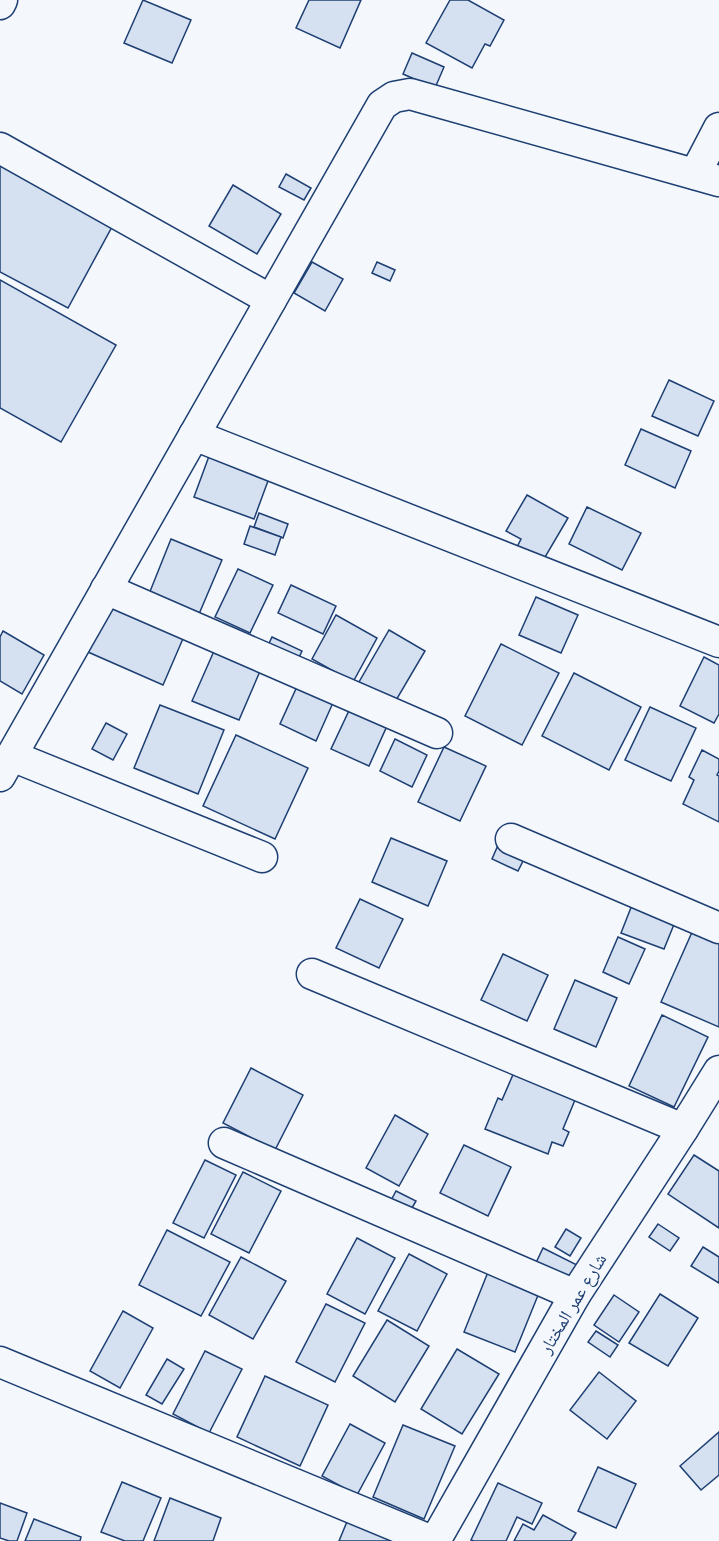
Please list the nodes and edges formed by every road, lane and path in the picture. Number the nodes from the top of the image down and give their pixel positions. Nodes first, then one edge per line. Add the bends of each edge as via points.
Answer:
1 (2, 0) edge
2 (0, 4) edge
3 (719, 128) edge
4 (0, 148) edge
5 (707, 178) edge
6 (272, 300) junction
7 (194, 435) junction
8 (106, 589) junction
9 (719, 642) edge
10 (437, 733) dead end
11 (6, 766) edge
12 (511, 839) dead end
13 (262, 858) dead end
14 (719, 928) edge
15 (312, 974) dead end
16 (719, 1071) edge
17 (683, 1129) junction
18 (224, 1143) dead end
19 (576, 1295) junction
20 (0, 1362) edge
21 (433, 1541) edge

1 - 2 street
3 - 5 street
4 - 6 street
5 - 6 street via 410,94 394,97 382,105
6 - 7 street
7 - 8 street
7 - 9 street
8 - 10 street
8 - 11 street
11 - 13 street
12 - 14 street
15 - 17 street
16 - 17 street, شارع عمر المختار
17 - 19 street, شارع عمر المختار
18 - 19 street
19 - 21 street, شارع عمر المختار
20 - 21 street

